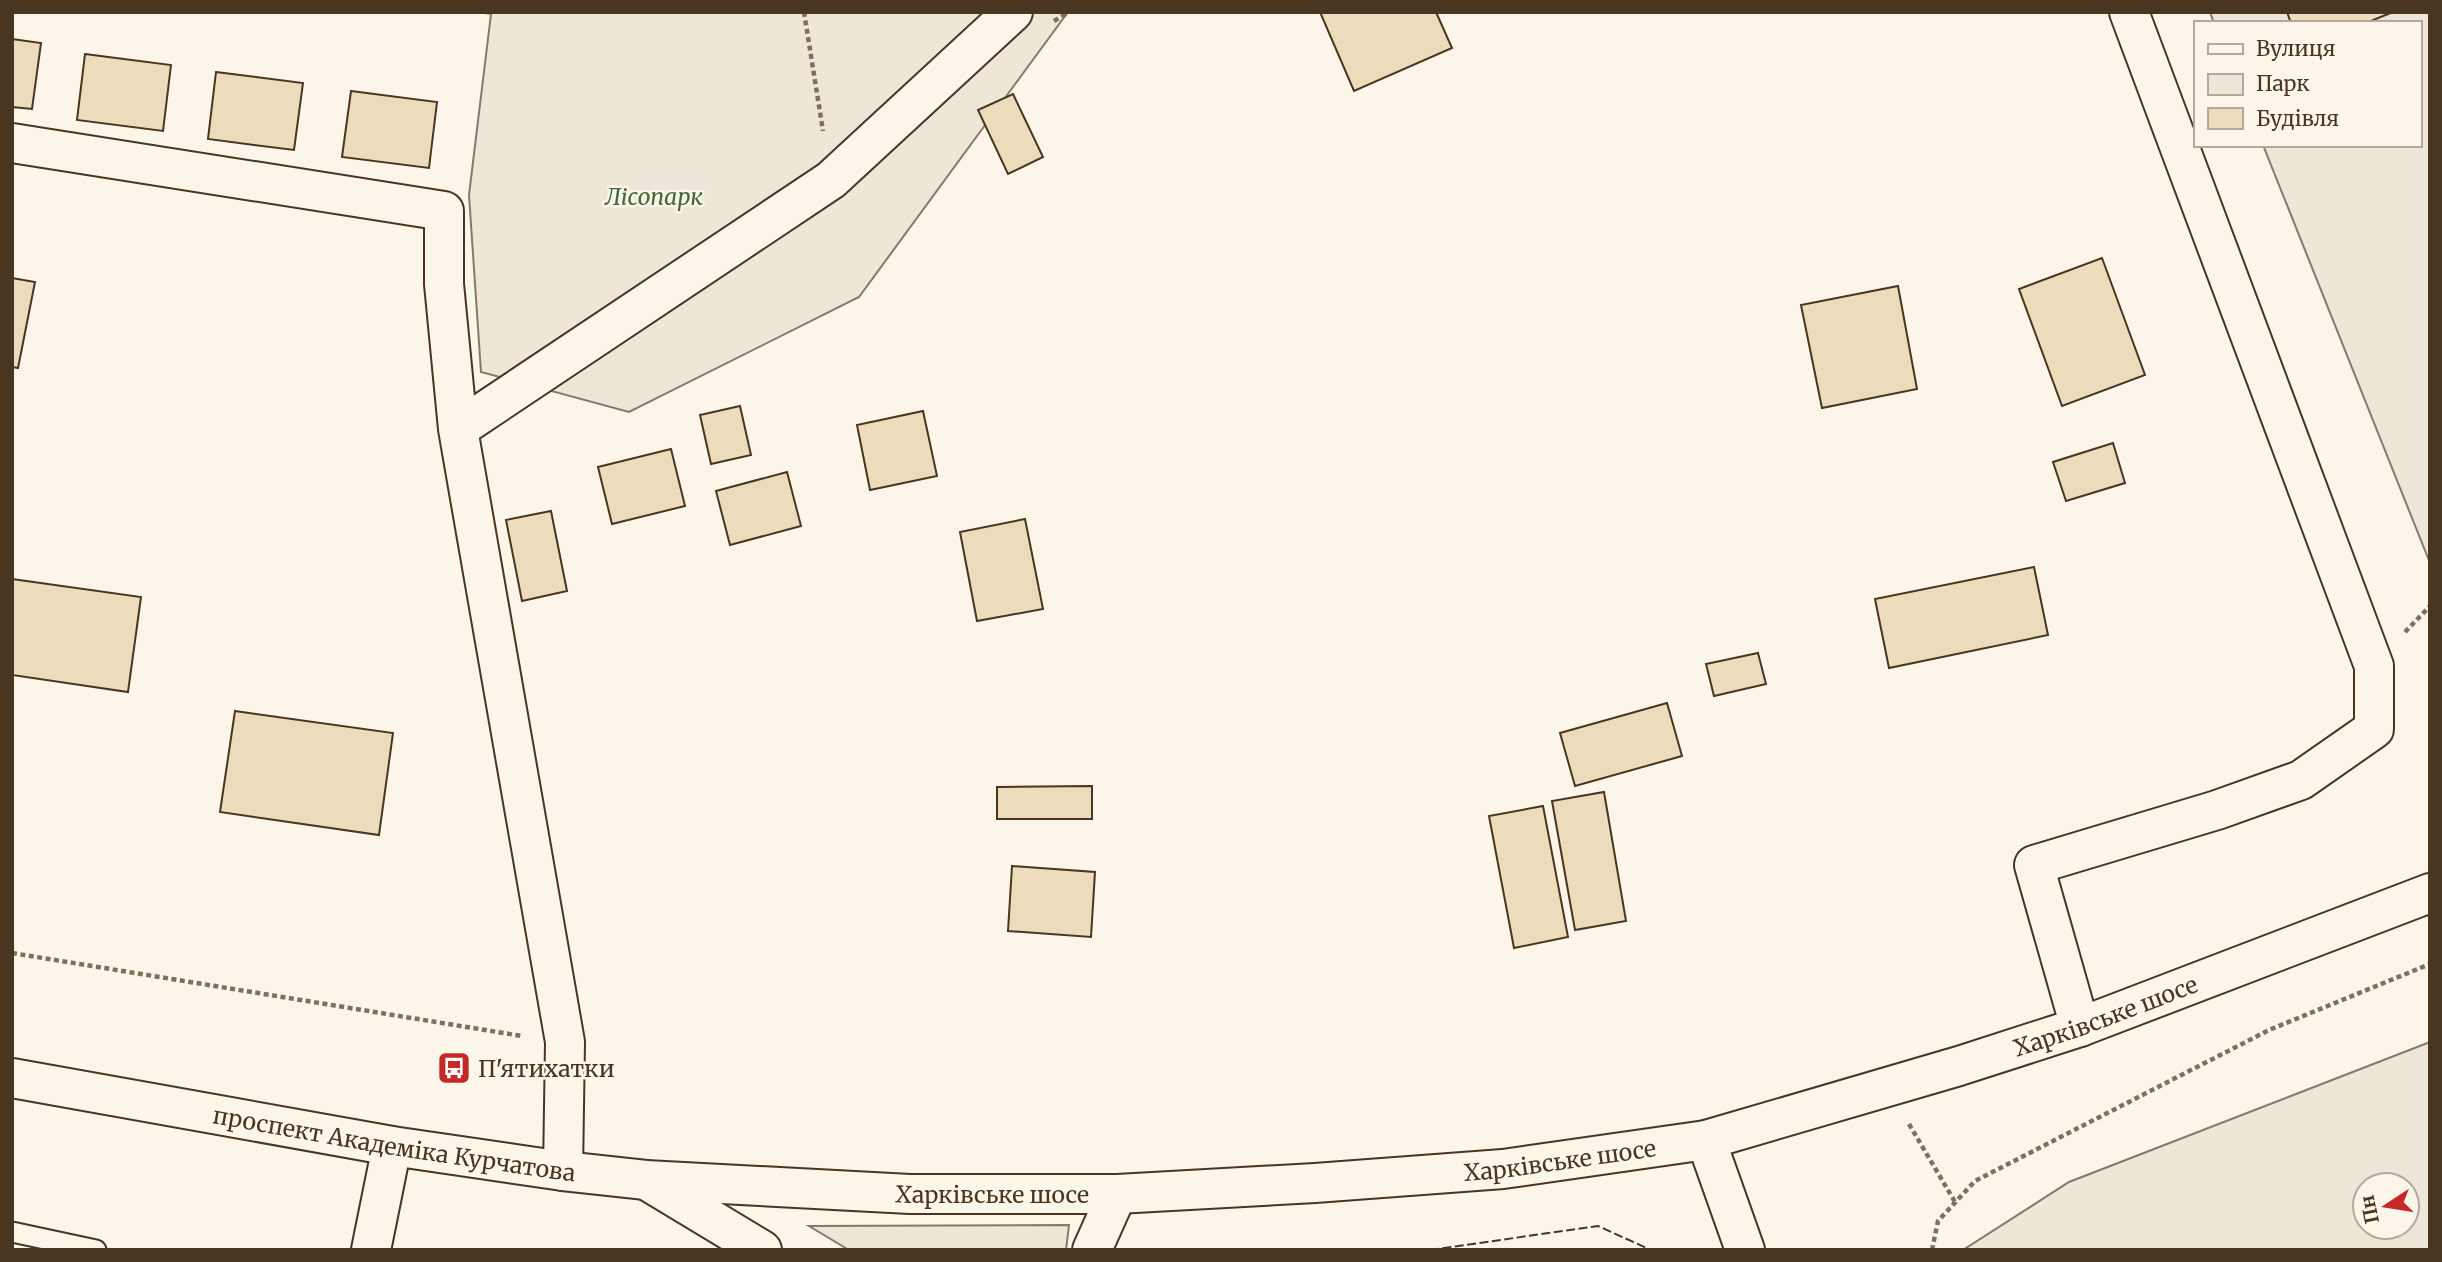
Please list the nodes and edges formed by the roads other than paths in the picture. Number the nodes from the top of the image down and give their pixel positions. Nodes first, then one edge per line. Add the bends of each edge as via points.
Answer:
1 (1013, 12) edge
2 (2129, 12) edge
3 (12, 143) edge
4 (458, 429) junction
5 (2430, 893) edge
6 (2080, 1027) junction
7 (12, 1078) edge
8 (1706, 1140) junction
9 (392, 1146) junction
10 (563, 1171) junction
11 (646, 1180) junction
12 (1117, 1194) junction
13 (12, 1232) edge
14 (96, 1250) edge
15 (371, 1250) edge
16 (762, 1250) edge
17 (1092, 1250) edge
18 (1745, 1250) edge

1 - 4 street via 831,180
2 - 6 street via 2374,666 2374,729 2301,780 2034,865
3 - 4 street via 444,211 444,284
4 - 10 street via 565,1042
5 - 6 street, Харківське шосе
6 - 8 street, Харківське шосе
7 - 9 street, проспект Академіка Курчатова
8 - 12 street, Харківське шосе via 1503,1169
8 - 18 street
9 - 10 street, проспект Академіка Курчатова
9 - 15 street
10 - 11 street, проспект Академіка Курчатова
11 - 12 street, Харківське шосе via 910,1194
11 - 16 street, проспект Академіка Курчатова
12 - 17 street
13 - 14 lane

